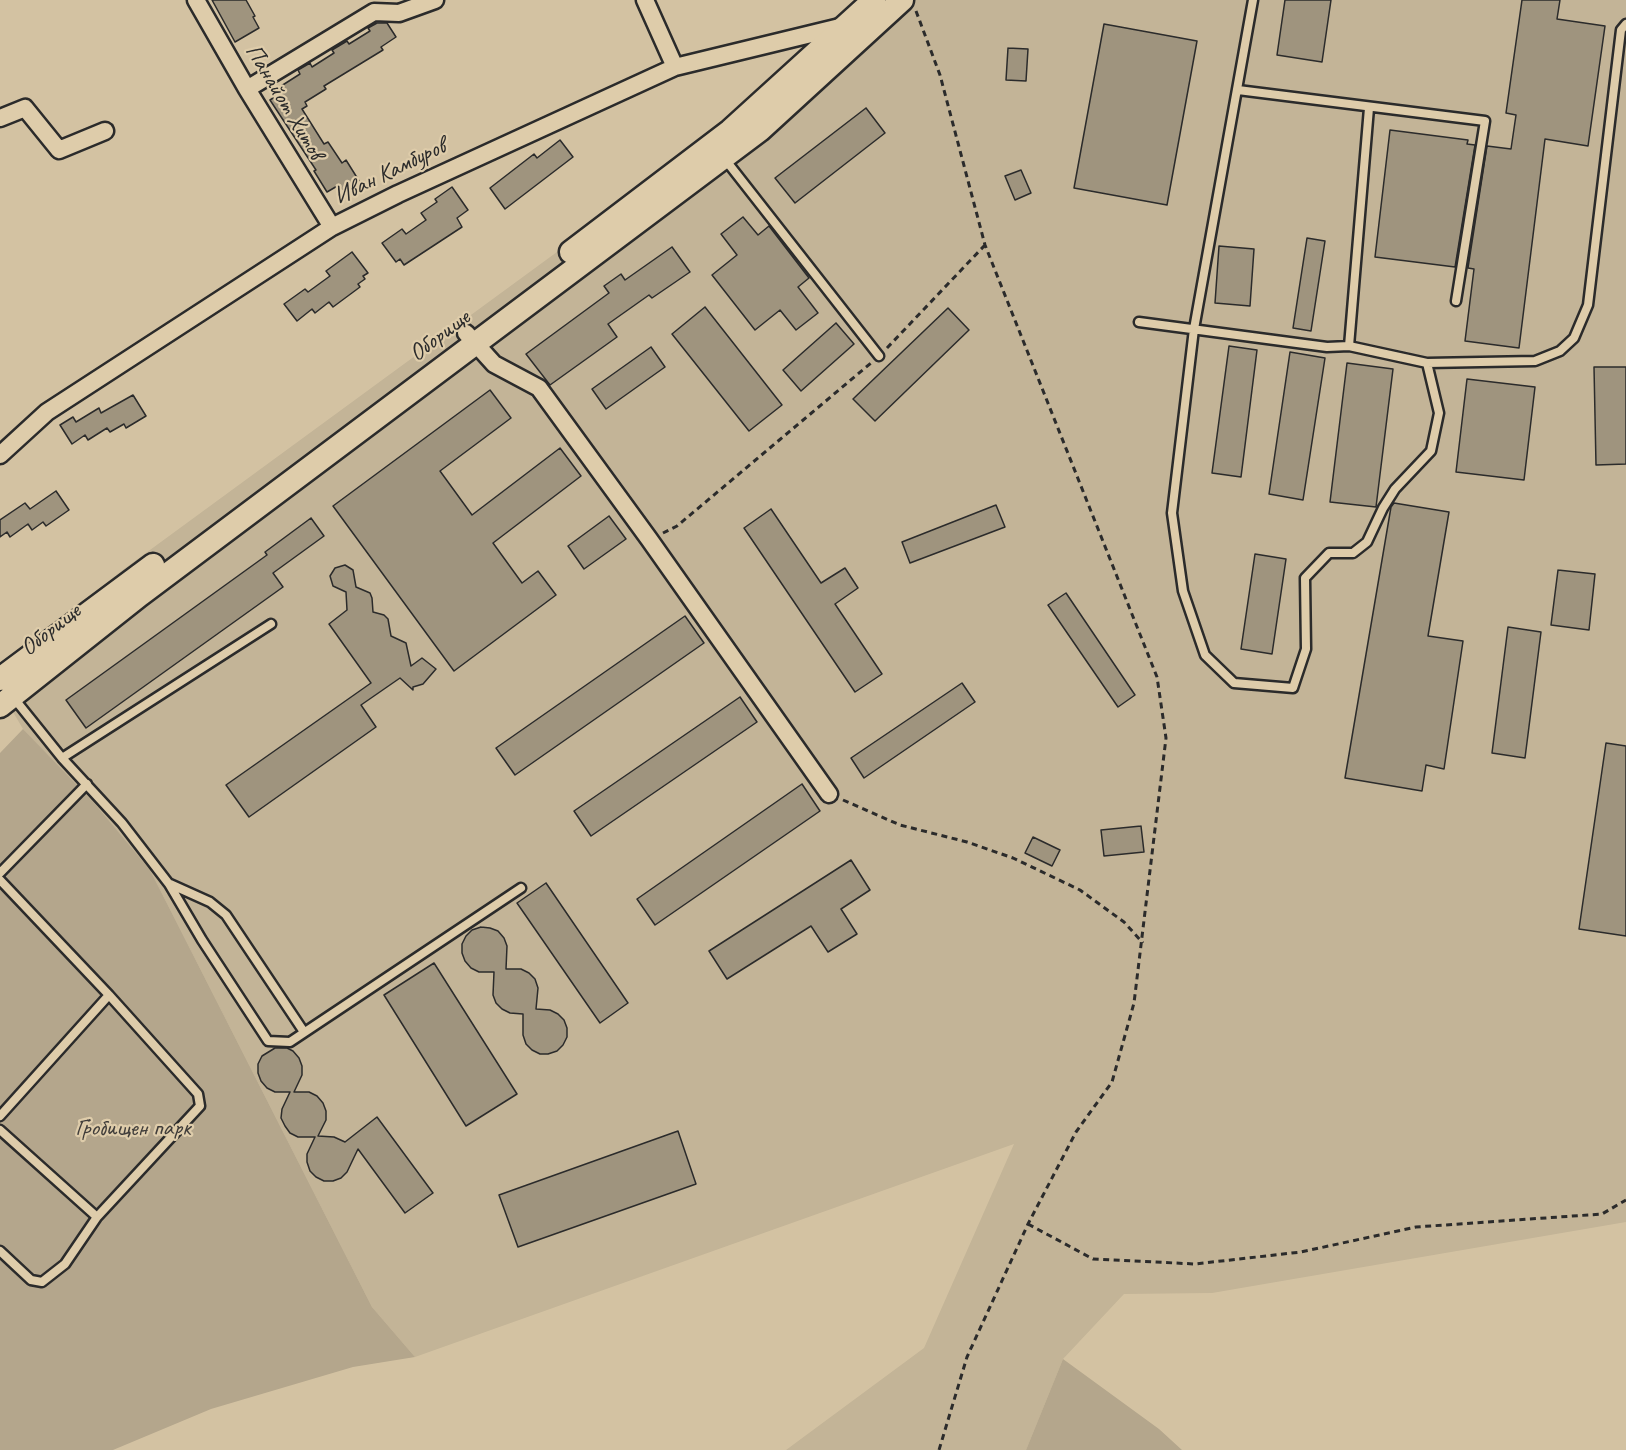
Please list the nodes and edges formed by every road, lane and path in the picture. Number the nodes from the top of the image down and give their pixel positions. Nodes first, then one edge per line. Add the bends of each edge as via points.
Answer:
1 (196, 0) edge
2 (435, 0) edge
3 (645, 0) edge
4 (874, 0) edge
5 (1253, 0) edge
6 (909, 5) edge
7 (1626, 24) edge
8 (846, 25) junction
9 (675, 67) junction
10 (247, 89) junction
11 (1238, 90) junction
12 (1369, 108) junction
13 (0, 118) edge
14 (105, 130) dead end
15 (723, 158) junction
16 (332, 227) junction
17 (985, 245) junction
18 (1456, 301) dead end
19 (1139, 322) dead end
20 (1194, 328) junction
21 (471, 338) junction
22 (1349, 346) junction
23 (879, 356) junction
24 (1427, 363) junction
25 (0, 455) edge
26 (650, 539) junction
27 (271, 624) dead end
28 (3, 690) edge
29 (62, 758) junction
30 (87, 784) junction
31 (829, 794) joint
32 (0, 873) edge
33 (0, 880) edge
34 (169, 884) junction
35 (520, 888) dead end
36 (1143, 943) junction
37 (109, 995) junction
38 (304, 1032) junction
39 (0, 1116) edge
40 (0, 1130) edge
41 (1626, 1200) edge
42 (97, 1217) junction
43 (1028, 1224) junction
44 (0, 1251) edge
45 (939, 1450) edge

1 - 10 street, Панайот Хитов
2 - 10 street via 399,13 374,12
3 - 9 street
4 - 8 main road, Оборище
5 - 11 lane
6 - 15 main road, Оборище
6 - 17 path via 940,75
7 - 24 lane via 1621,30 1588,305 1574,338 1560,351 1535,361
8 - 9 street, Иван Камбуров
8 - 21 main road, Оборище via 730,131
9 - 16 street, Иван Камбуров
10 - 16 street, Панайот Хитов
11 - 12 lane
11 - 20 lane
12 - 18 lane via 1485,121
12 - 22 lane
13 - 14 street via 25,108 59,150
15 - 21 main road, Оборище
15 - 23 lane
16 - 25 street, Иван Камбуров via 47,412
17 - 23 path
17 - 36 path via 1157,677 1166,738
19 - 20 lane
20 - 22 lane via 1327,347
20 - 24 lane via 1172,513 1183,591 1205,655 1234,683 1293,688 1306,649 1305,578 1329,553 1353,553 1367,542 1395,489 1431,451 1439,414
21 - 26 street via 494,364 539,388
21 - 28 main road, Оборище via 140,595
22 - 24 lane
23 - 26 path via 677,526
26 - 31 street
27 - 29 lane
28 - 29 lane
29 - 30 lane
30 - 32 lane
30 - 34 lane
31 - 36 path via 900,825 967,842 1032,867 1080,890 1124,922
33 - 37 lane
34 - 38 lane via 210,902 226,915
34 - 38 lane via 268,1041 290,1042
35 - 38 lane
36 - 43 path via 1134,1003 1112,1082 1076,1132
37 - 39 lane
37 - 42 lane via 198,1094 200,1106
40 - 42 lane
41 - 43 path via 1602,1214 1416,1227 1301,1252 1195,1263 1093,1259
42 - 44 lane via 65,1264 42,1282 31,1280
43 - 45 path via 967,1358

